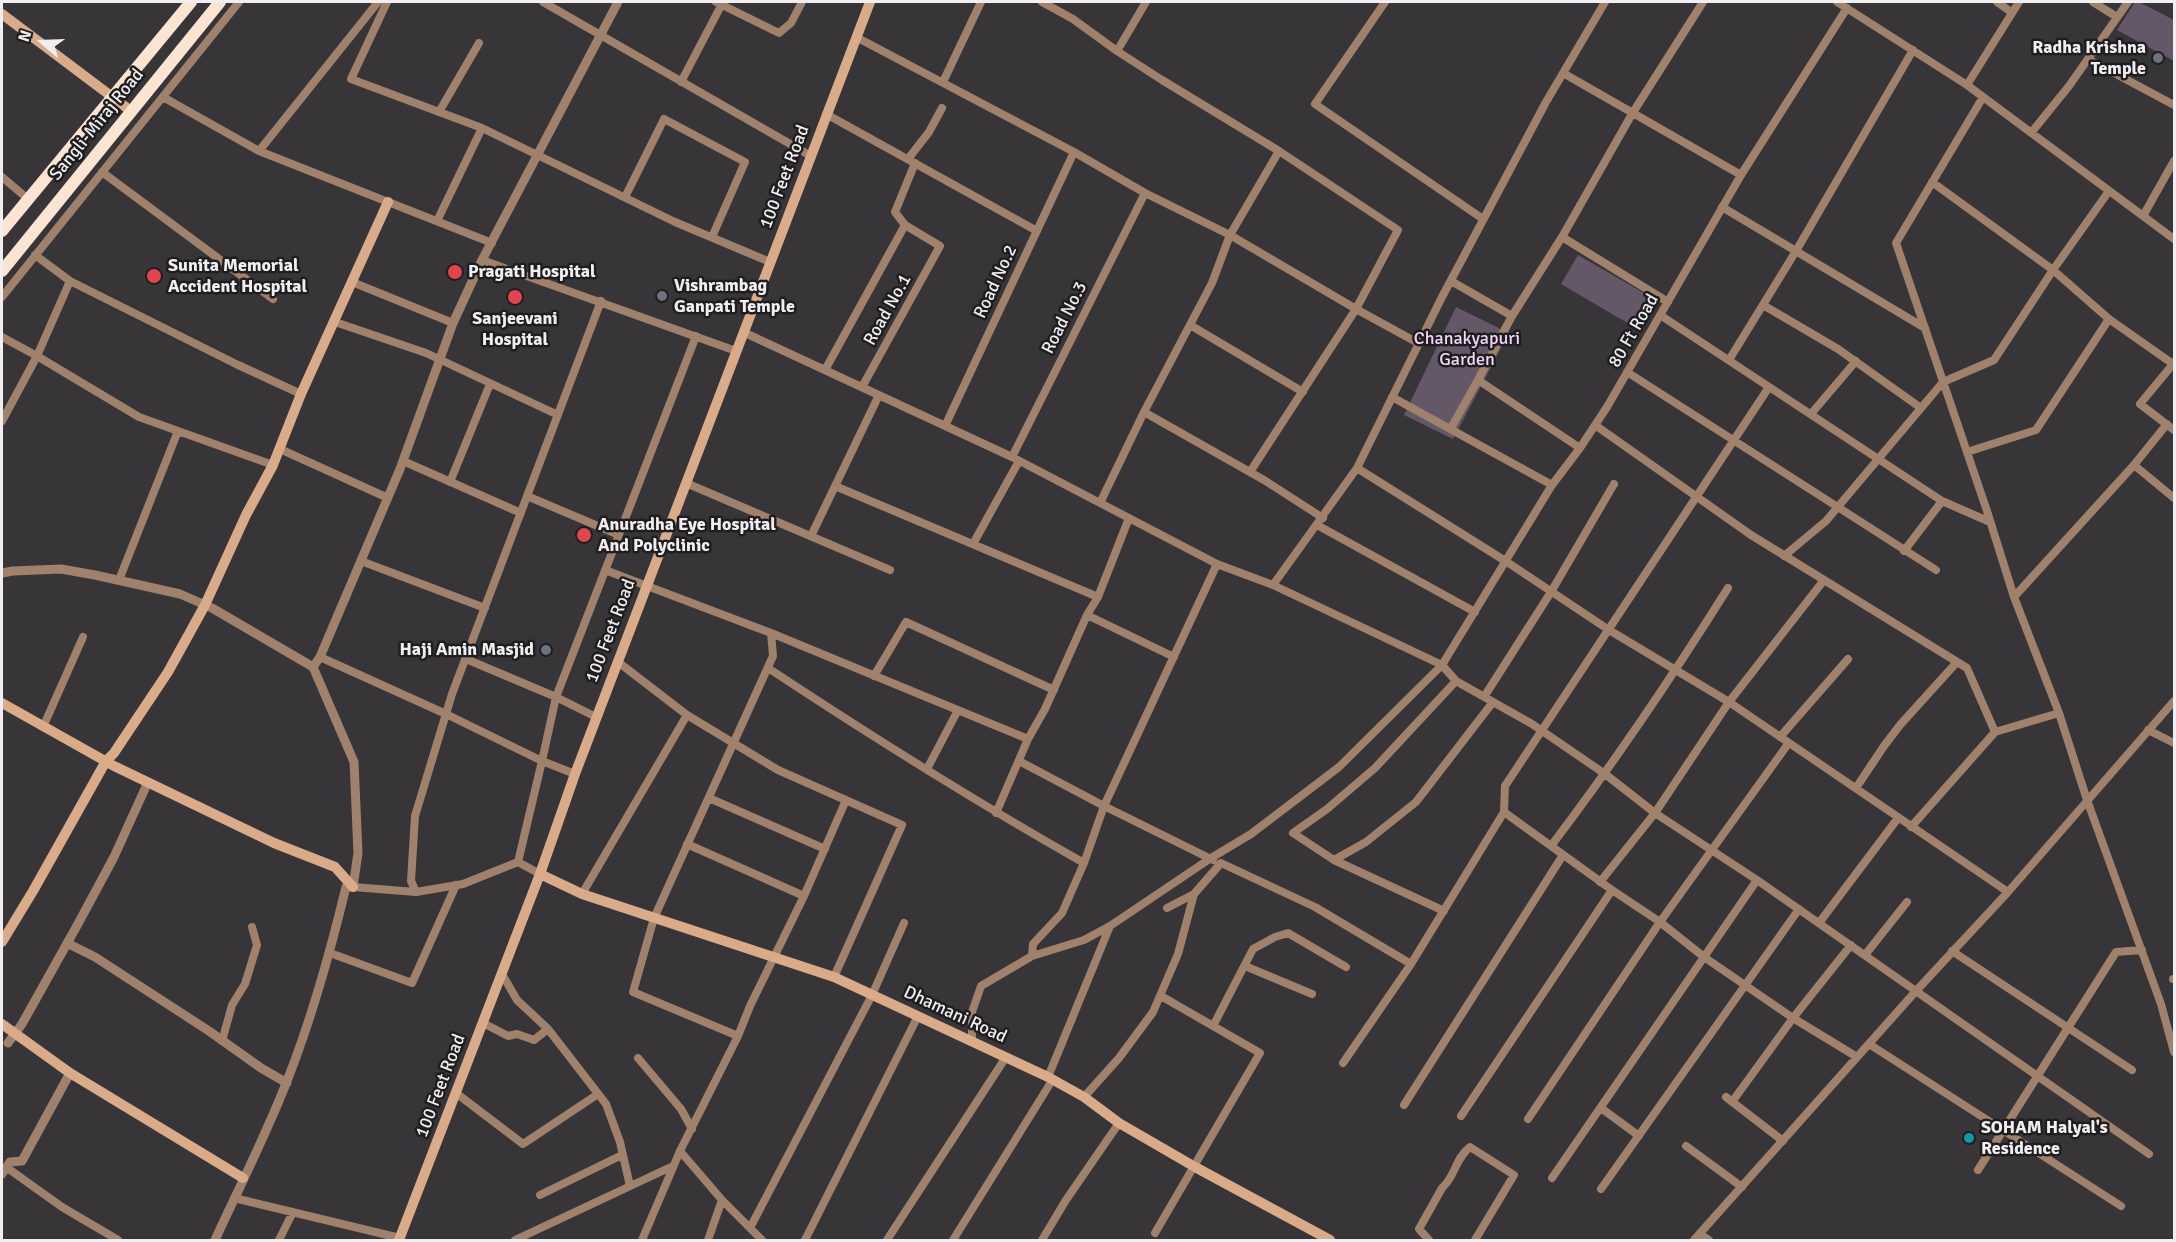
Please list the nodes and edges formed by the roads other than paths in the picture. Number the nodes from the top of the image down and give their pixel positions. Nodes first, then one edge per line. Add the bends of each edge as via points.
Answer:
1 (191, 2) edge
2 (220, 2) edge
3 (239, 2) edge
4 (378, 2) edge
5 (387, 2) edge
6 (543, 2) edge
7 (618, 2) edge
8 (720, 2) edge
9 (802, 2) edge
10 (870, 2) edge
11 (981, 2) edge
12 (1042, 2) edge
13 (1146, 2) edge
14 (1385, 2) edge
15 (1605, 2) edge
16 (1703, 2) edge
17 (1837, 2) edge
18 (1997, 2) edge
19 (2019, 2) edge
20 (2093, 2) edge
21 (2128, 2) edge
22 (1847, 8) junction
23 (2011, 12) junction
24 (2, 14) edge
25 (2117, 17) junction
26 (600, 36) junction
27 (856, 37) junction
28 (479, 44) dead end
29 (1913, 50) junction
30 (1117, 51) junction
31 (2088, 59) junction
32 (1563, 73) junction
33 (681, 82) junction
34 (943, 82) junction
35 (1967, 85) junction
36 (113, 96) junction
37 (163, 97) junction
38 (1983, 97) junction
39 (2175, 105) edge
40 (942, 108) dead end
41 (131, 111) junction
42 (439, 112) junction
43 (826, 114) junction
44 (1632, 114) junction
45 (482, 128) junction
46 (2031, 133) junction
47 (259, 151) junction
48 (1279, 151) junction
49 (1074, 152) junction
50 (538, 154) junction
51 (811, 156) junction
52 (912, 161) junction
53 (2175, 161) edge
54 (102, 172) junction
55 (1741, 175) junction
56 (2, 177) edge
57 (1932, 183) junction
58 (2109, 191) junction
59 (1145, 193) junction
60 (625, 197) junction
61 (28, 199) junction
62 (388, 202) junction
63 (1722, 207) junction
64 (2143, 216) junction
65 (1483, 219) junction
66 (437, 221) junction
67 (905, 225) junction
68 (2, 231) edge
69 (1037, 231) junction
70 (1230, 235) junction
71 (712, 237) junction
72 (1562, 237) junction
73 (2175, 239) edge
74 (492, 243) junction
75 (1796, 251) junction
76 (35, 255) junction
77 (482, 260) junction
78 (770, 262) junction
79 (2053, 270) junction
80 (2, 271) edge
81 (70, 281) junction
82 (1451, 281) junction
83 (352, 282) junction
84 (2, 297) edge
85 (273, 299) dead end
86 (601, 301) junction
87 (1668, 302) junction
88 (1763, 305) junction
89 (1356, 309) junction
90 (1660, 315) junction
91 (1512, 316) junction
92 (2109, 319) junction
93 (338, 323) dead end
94 (453, 323) junction
95 (1190, 325) junction
96 (1925, 328) junction
97 (743, 332) junction
98 (696, 336) junction
99 (2, 337) edge
100 (1418, 343) junction
101 (736, 351) junction
102 (37, 356) junction
103 (1729, 360) junction
104 (440, 361) junction
105 (1856, 361) junction
106 (2174, 363) edge
107 (825, 370) junction
108 (1627, 372) junction
109 (1478, 380) junction
110 (1943, 382) junction
111 (490, 384) junction
112 (862, 387) junction
113 (1770, 387) junction
114 (1303, 392) junction
115 (301, 394) junction
116 (879, 395) junction
117 (1392, 397) junction
118 (1921, 408) junction
119 (1144, 412) junction
120 (1811, 414) junction
121 (558, 415) junction
122 (2, 421) edge
123 (2167, 424) junction
124 (1595, 425) junction
125 (945, 426) junction
126 (1451, 428) junction
127 (2175, 430) edge
128 (178, 431) junction
129 (1734, 440) junction
130 (280, 448) junction
131 (1580, 448) junction
132 (1967, 452) junction
133 (1879, 458) junction
134 (1016, 459) junction
135 (403, 461) junction
136 (273, 465) junction
137 (2133, 465) junction
138 (1357, 468) junction
139 (1250, 472) junction
140 (450, 482) junction
141 (686, 483) junction
142 (1614, 484) dead end
143 (1552, 485) junction
144 (835, 486) junction
145 (527, 496) junction
146 (1697, 496) junction
147 (388, 498) junction
148 (2175, 498) edge
149 (1942, 501) junction
150 (1100, 503) junction
151 (1838, 507) junction
152 (521, 513) junction
153 (1129, 518) junction
154 (1323, 518) junction
155 (1990, 522) junction
156 (1317, 525) junction
157 (619, 535) junction
158 (811, 536) junction
159 (973, 544) junction
160 (1904, 551) junction
161 (1784, 556) junction
162 (361, 561) junction
163 (1507, 562) junction
164 (1217, 564) junction
165 (605, 570) junction
166 (890, 570) dead end
167 (1936, 570) dead end
168 (2, 573) edge
169 (119, 580) junction
170 (1824, 580) junction
171 (1273, 585) junction
172 (646, 587) junction
173 (1728, 588) dead end
174 (1551, 592) junction
175 (1098, 597) junction
176 (2014, 597) junction
177 (205, 605) junction
178 (485, 608) junction
179 (1474, 612) junction
180 (1087, 615) junction
181 (1609, 630) junction
182 (771, 633) junction
183 (83, 637) dead end
184 (320, 657) junction
185 (1174, 657) junction
186 (466, 659) junction
187 (1848, 659) dead end
188 (618, 662) junction
189 (1958, 662) junction
190 (1442, 665) junction
191 (313, 667) junction
192 (768, 668) junction
193 (1676, 671) junction
194 (874, 676) junction
195 (1456, 681) junction
196 (1054, 690) junction
197 (556, 697) junction
198 (1484, 698) junction
199 (2175, 701) edge
200 (1493, 702) junction
201 (1729, 702) junction
202 (2, 703) edge
203 (958, 710) junction
204 (2059, 713) junction
205 (446, 714) junction
206 (687, 716) junction
207 (596, 717) junction
208 (43, 727) junction
209 (2148, 730) junction
210 (1542, 732) junction
211 (1995, 732) junction
212 (1780, 737) junction
213 (1028, 739) junction
214 (2175, 743) edge
215 (1788, 744) junction
216 (734, 745) junction
217 (106, 761) junction
218 (1019, 761) junction
219 (542, 762) junction
220 (927, 769) junction
221 (574, 774) junction
222 (1605, 774) junction
223 (148, 782) junction
224 (1856, 788) junction
225 (709, 798) junction
226 (846, 800) junction
227 (2087, 800) junction
228 (1104, 806) junction
229 (1504, 812) junction
230 (996, 813) junction
231 (1655, 813) junction
232 (1898, 818) junction
233 (1911, 827) junction
234 (687, 844) junction
235 (1551, 846) junction
236 (825, 849) junction
237 (1711, 851) junction
238 (1563, 855) junction
239 (1211, 858) junction
240 (1334, 860) junction
241 (518, 862) junction
242 (1084, 863) junction
243 (1221, 863) junction
244 (540, 874) junction
245 (1757, 879) junction
246 (1600, 882) junction
247 (456, 885) junction
248 (353, 887) junction
249 (1612, 890) junction
250 (416, 892) junction
251 (2008, 892) junction
252 (582, 894) junction
253 (1194, 894) junction
254 (804, 897) junction
255 (1907, 902) dead end
256 (1167, 908) dead end
257 (1799, 909) junction
258 (1444, 911) junction
259 (654, 918) junction
260 (1660, 922) junction
261 (904, 923) dead end
262 (1820, 923) junction
263 (1110, 926) junction
264 (252, 927) dead end
265 (2, 942) edge
266 (67, 943) junction
267 (1851, 945) junction
268 (2142, 950) junction
269 (1952, 951) junction
270 (330, 953) junction
271 (1865, 955) junction
272 (775, 956) junction
273 (1032, 956) junction
274 (1704, 957) junction
275 (1411, 964) junction
276 (1245, 966) junction
277 (1346, 967) dead end
278 (502, 974) junction
279 (834, 977) junction
280 (1746, 985) junction
281 (1916, 991) junction
282 (1312, 994) dead end
283 (872, 995) junction
284 (1161, 996) junction
285 (918, 1016) junction
286 (1793, 1018) junction
287 (483, 1023) junction
288 (2, 1024) edge
289 (1213, 1026) junction
290 (2068, 1028) junction
291 (548, 1029) junction
292 (15, 1033) junction
293 (738, 1036) junction
294 (222, 1041) junction
295 (972, 1041) junction
296 (8, 1043) dead end
297 (1869, 1044) junction
298 (2175, 1052) edge
299 (1005, 1057) junction
300 (1857, 1057) junction
301 (638, 1058) dead end
302 (1343, 1063) dead end
303 (2132, 1070) dead end
304 (70, 1073) junction
305 (2037, 1076) junction
306 (1050, 1078) junction
307 (286, 1083) junction
308 (456, 1094) junction
309 (598, 1094) junction
310 (1084, 1097) junction
311 (1404, 1105) dead end
312 (1601, 1108) junction
313 (1461, 1116) dead end
314 (1528, 1119) dead end
315 (1119, 1122) junction
316 (692, 1129) junction
317 (2002, 1130) junction
318 (1639, 1136) junction
319 (1783, 1141) junction
320 (1686, 1146) dead end
321 (680, 1151) junction
322 (2149, 1154) dead end
323 (622, 1155) junction
324 (673, 1166) junction
325 (1195, 1167) junction
326 (4, 1170) edge
327 (1978, 1170) dead end
328 (243, 1178) junction
329 (1552, 1178) dead end
330 (630, 1186) junction
331 (1742, 1187) junction
332 (1601, 1190) dead end
333 (540, 1195) dead end
334 (234, 1198) junction
335 (722, 1200) junction
336 (2121, 1206) dead end
337 (293, 1212) junction
338 (750, 1228) junction
339 (1155, 1233) dead end
340 (1700, 1234) junction
341 (400, 1239) edge
342 (118, 1240) edge
343 (214, 1240) edge
344 (279, 1240) edge
345 (518, 1240) edge
346 (643, 1240) edge
347 (708, 1240) edge
348 (762, 1240) edge
349 (805, 1240) edge
350 (887, 1240) edge
351 (953, 1240) edge
352 (1042, 1240) edge
353 (1330, 1240) edge
354 (1429, 1240) edge
355 (1475, 1240) edge
356 (1694, 1240) edge
357 (1709, 1240) edge

1 - 36 highway, Sangli-Miraj Road
2 - 41 highway, Sangli-Miraj Road
3 - 37 street
4 - 47 street
5 - 42 street via 351,80
6 - 26 street
7 - 26 street
8 - 9 street via 779,33 791,23
8 - 33 street
10 - 27 main road, 100 Feet Road
11 - 34 street
12 - 30 street
13 - 30 street
14 - 65 street via 1315,104
15 - 32 street
16 - 44 street
17 - 22 street
18 - 23 street
19 - 23 street
20 - 25 street
21 - 25 street
22 - 29 street
22 - 55 street, 80 Ft Road
23 - 35 street
24 - 36 main road
25 - 31 street
26 - 33 street
26 - 50 street
27 - 34 street
27 - 43 main road, 100 Feet Road
28 - 42 street
29 - 35 street
29 - 75 street
30 - 48 street
31 - 39 street
31 - 46 street
32 - 44 street
32 - 65 street
33 - 51 street
34 - 49 street
35 - 38 street
36 - 41 main road
36 - 61 highway, Sangli-Miraj Road
37 - 47 street
37 - 54 street
38 - 46 street
38 - 57 street
40 - 52 street
41 - 80 highway, Sangli-Miraj Road
42 - 45 street
43 - 51 main road, 100 Feet Road
43 - 52 street
44 - 55 street
44 - 72 street
45 - 50 street
45 - 66 street
46 - 58 street
47 - 62 street
48 - 70 street
48 - 89 street via 1398,230
49 - 59 street
49 - 69 street, Road No.2
50 - 60 street
50 - 74 street
51 - 78 main road, 100 Feet Road
52 - 67 street via 895,212
52 - 69 street
53 - 64 street
54 - 76 street
54 - 85 street
55 - 63 street, 80 Ft Road
56 - 61 street
57 - 79 street
57 - 96 street via 1896,243
58 - 64 street
58 - 79 street
59 - 70 street
59 - 134 street, Road No.3
60 - 71 street
60 - 71 street via 664,119 745,162
61 - 68 highway, Sangli-Miraj Road
62 - 66 street
62 - 83 main road
63 - 75 street
63 - 87 street, 80 Ft Road
64 - 73 street
65 - 82 street
66 - 74 street
67 - 107 street
67 - 112 street, Road No.1 via 940,246
69 - 125 street, Road No.2
70 - 89 street
70 - 95 street via 1212,283
71 - 78 street
72 - 87 street
72 - 91 street
74 - 77 street
75 - 88 street
75 - 96 street
76 - 81 street
76 - 84 street
77 - 86 street
77 - 94 street
78 - 97 main road, 100 Feet Road
79 - 92 street
79 - 110 street via 1994,360
81 - 102 street
81 - 115 street
82 - 91 street
82 - 100 street
83 - 94 street
83 - 115 main road
86 - 98 street
86 - 121 street
87 - 90 street, 80 Ft Road
88 - 103 street
88 - 105 street
89 - 100 street
89 - 114 street
90 - 103 street
90 - 108 street, 80 Ft Road
91 - 109 street
92 - 106 street
92 - 132 street via 2036,430
93 - 104 street
94 - 104 street
95 - 114 street
95 - 119 street
96 - 110 street
97 - 101 main road, 100 Feet Road
97 - 107 street
98 - 101 street
98 - 157 street
99 - 102 street
100 - 117 street
101 - 141 main road, 100 Feet Road
102 - 122 street
102 - 128 street via 139,417
103 - 113 street
104 - 111 street
104 - 135 street
105 - 118 street
105 - 120 street
106 - 123 street via 2140,404
107 - 112 street
108 - 124 street, 80 Ft Road
108 - 129 street
109 - 126 street
109 - 131 street
110 - 118 street
110 - 132 street
111 - 121 street
111 - 140 street
112 - 116 street
113 - 120 street
113 - 129 street
114 - 139 street
115 - 130 main road
116 - 125 street
116 - 144 street
117 - 126 street
117 - 138 street
118 - 133 street
119 - 139 street
119 - 150 street
120 - 133 street
121 - 145 street
123 - 127 street
123 - 137 street
124 - 131 street, 80 Ft Road
124 - 146 street
125 - 134 street
126 - 143 street
128 - 136 street
128 - 169 street
129 - 146 street
129 - 151 street
130 - 136 main road
130 - 147 street
131 - 143 street, 80 Ft Road
132 - 155 street
133 - 149 street
133 - 151 street
134 - 150 street
134 - 159 street, Road No.3
135 - 140 street
135 - 147 street
136 - 177 main road
137 - 148 street
137 - 176 street
138 - 154 street
138 - 163 street
139 - 154 street
140 - 152 street
141 - 158 street
141 - 172 main road, 100 Feet Road
142 - 174 street
143 - 163 street, 80 Ft Road
144 - 158 street
144 - 159 street
145 - 152 street
145 - 157 street
146 - 161 street
146 - 181 street
147 - 162 street
149 - 155 street
149 - 160 street
150 - 153 street
151 - 160 street
151 - 161 street
152 - 178 street
153 - 164 street
153 - 175 street
154 - 156 street
155 - 176 street
156 - 171 street
156 - 179 street
157 - 165 street
158 - 166 street
159 - 175 street
160 - 167 street
161 - 170 street
162 - 178 street
162 - 184 street
163 - 174 street
163 - 179 street, 80 Ft Road
164 - 171 street
164 - 185 street
165 - 172 street
165 - 197 street
168 - 169 street via 60,569
169 - 177 street via 180,594
170 - 189 street
170 - 201 street
171 - 190 street
172 - 182 street
172 - 188 main road, 100 Feet Road
173 - 193 street
174 - 181 street
174 - 198 street
175 - 180 street
176 - 204 street
177 - 191 street
177 - 217 main road via 168,672
178 - 186 street
179 - 190 street, 80 Ft Road
180 - 185 street
180 - 196 street
181 - 193 street
181 - 210 street
182 - 192 street via 773,656
182 - 194 street
183 - 208 street
184 - 191 street
184 - 205 street
185 - 228 street
186 - 197 street
186 - 205 street
187 - 212 street
188 - 206 street
188 - 207 main road, 100 Feet Road
189 - 211 street via 1967,668
189 - 224 street via 1900,725
190 - 195 street
190 - 239 street, 80 Ft Road via 1339,767 1251,834
191 - 248 street via 354,762 358,853
192 - 216 street
192 - 220 street
193 - 201 street
193 - 222 street
194 - 196 street via 906,622
194 - 203 street
195 - 198 street
195 - 240 street via 1375,768 1293,833
196 - 213 street
197 - 207 street
197 - 219 street
198 - 200 street
199 - 209 street
200 - 210 street
200 - 240 street via 1416,802 1366,842
201 - 212 street
201 - 231 street
202 - 208 main road
203 - 213 street
203 - 220 street
204 - 211 street
204 - 227 street
205 - 219 street
205 - 250 street via 416,816 411,881
206 - 216 street
206 - 252 street
207 - 221 main road, 100 Feet Road
208 - 217 main road
209 - 214 street
209 - 227 street
210 - 222 street
210 - 229 street via 1505,786
211 - 233 street
212 - 215 street
213 - 218 street
215 - 224 street
215 - 237 street
216 - 225 street
216 - 226 street via 778,770
217 - 223 main road
217 - 265 main road
218 - 228 street
218 - 230 street
219 - 221 street
219 - 241 street
220 - 230 street
221 - 244 main road, 100 Feet Road
222 - 231 street
222 - 235 street
223 - 248 main road via 274,843 335,867
223 - 266 street via 114,857
224 - 232 street
225 - 234 street
225 - 236 street
226 - 236 street
226 - 279 street via 902,825
227 - 251 street
227 - 268 street
228 - 239 street
228 - 242 street
229 - 235 street
229 - 258 street
230 - 242 street
231 - 237 street
231 - 246 street
232 - 233 street
232 - 262 street
233 - 251 street
234 - 254 street
234 - 259 street
235 - 238 street
236 - 254 street
237 - 245 street
237 - 260 street
238 - 246 street
238 - 311 street
239 - 243 street
239 - 263 street, 80 Ft Road
240 - 258 street
241 - 244 street
241 - 247 street
242 - 273 street via 1062,913 1033,944
243 - 253 street
243 - 275 street via 1315,907
244 - 252 main road, Dhamani Road
244 - 278 main road, 100 Feet Road
245 - 257 street
245 - 274 street
246 - 249 street
247 - 250 street
247 - 270 street via 412,983
248 - 250 street
248 - 270 street via 346,887
249 - 260 street
249 - 313 street
251 - 269 street
252 - 259 main road, Dhamani Road
253 - 256 street
253 - 284 street via 1178,954
254 - 272 street
255 - 271 street
257 - 262 street
257 - 280 street
258 - 275 street
259 - 272 main road, Dhamani Road
259 - 293 street via 633,992
260 - 274 street
260 - 314 street
261 - 283 street
262 - 267 street
263 - 273 street, 80 Ft Road via 1084,940
263 - 306 street
264 - 294 street via 257,945
266 - 292 street
266 - 294 street via 87,952
267 - 271 street
267 - 286 street
268 - 290 street via 2116,952
268 - 298 street
269 - 281 street
269 - 290 street
270 - 307 street
271 - 281 street
272 - 279 main road, Dhamani Road
272 - 293 street
273 - 295 street, 80 Ft Road via 981,986 972,1012
274 - 280 street
274 - 312 street
275 - 302 street
276 - 277 street via 1253,949 1288,933
276 - 282 street
276 - 289 street
278 - 287 main road, 100 Feet Road
278 - 291 street via 517,1000
279 - 283 main road, Dhamani Road
280 - 286 street
280 - 318 street
281 - 297 street
281 - 305 street
283 - 285 main road, Dhamani Road
283 - 338 street
284 - 289 street
284 - 310 street via 1119,1058
285 - 295 main road, Dhamani Road
285 - 349 street
286 - 300 street
286 - 319 street via 1729,1099
287 - 291 street via 508,1036 517,1034 534,1040
287 - 308 main road, 100 Feet Road
288 - 292 main road
289 - 325 street via 1260,1053
290 - 303 street
290 - 305 street
291 - 309 street
292 - 296 street
292 - 304 main road
293 - 316 street
294 - 307 street
295 - 299 main road, Dhamani Road
297 - 300 street
297 - 317 street
299 - 306 main road, Dhamani Road
299 - 350 street
300 - 319 street
301 - 316 street via 681,1109
304 - 326 street via 22,1161 10,1162
304 - 328 main road
305 - 317 street
305 - 322 street
306 - 310 main road, Dhamani Road
306 - 351 street
307 - 328 street
308 - 309 street via 523,1144
308 - 341 main road, 100 Feet Road
309 - 323 street via 606,1104
310 - 315 main road, Dhamani Road
312 - 318 street
312 - 329 street
315 - 325 main road, Dhamani Road
315 - 352 street
316 - 321 street
317 - 327 street
317 - 336 street
318 - 332 street
319 - 331 street
320 - 331 street
321 - 324 street
321 - 335 street
323 - 330 street
323 - 333 street
324 - 330 street
324 - 346 street
325 - 339 street
325 - 353 main road, Dhamani Road
326 - 342 street
328 - 334 street
330 - 345 street
331 - 340 street
334 - 337 street
334 - 343 street
335 - 338 street
335 - 347 street
337 - 341 street
337 - 344 street
338 - 348 street
340 - 356 street
340 - 357 street
354 - 355 street via 1419,1229 1470,1147 1514,1174

